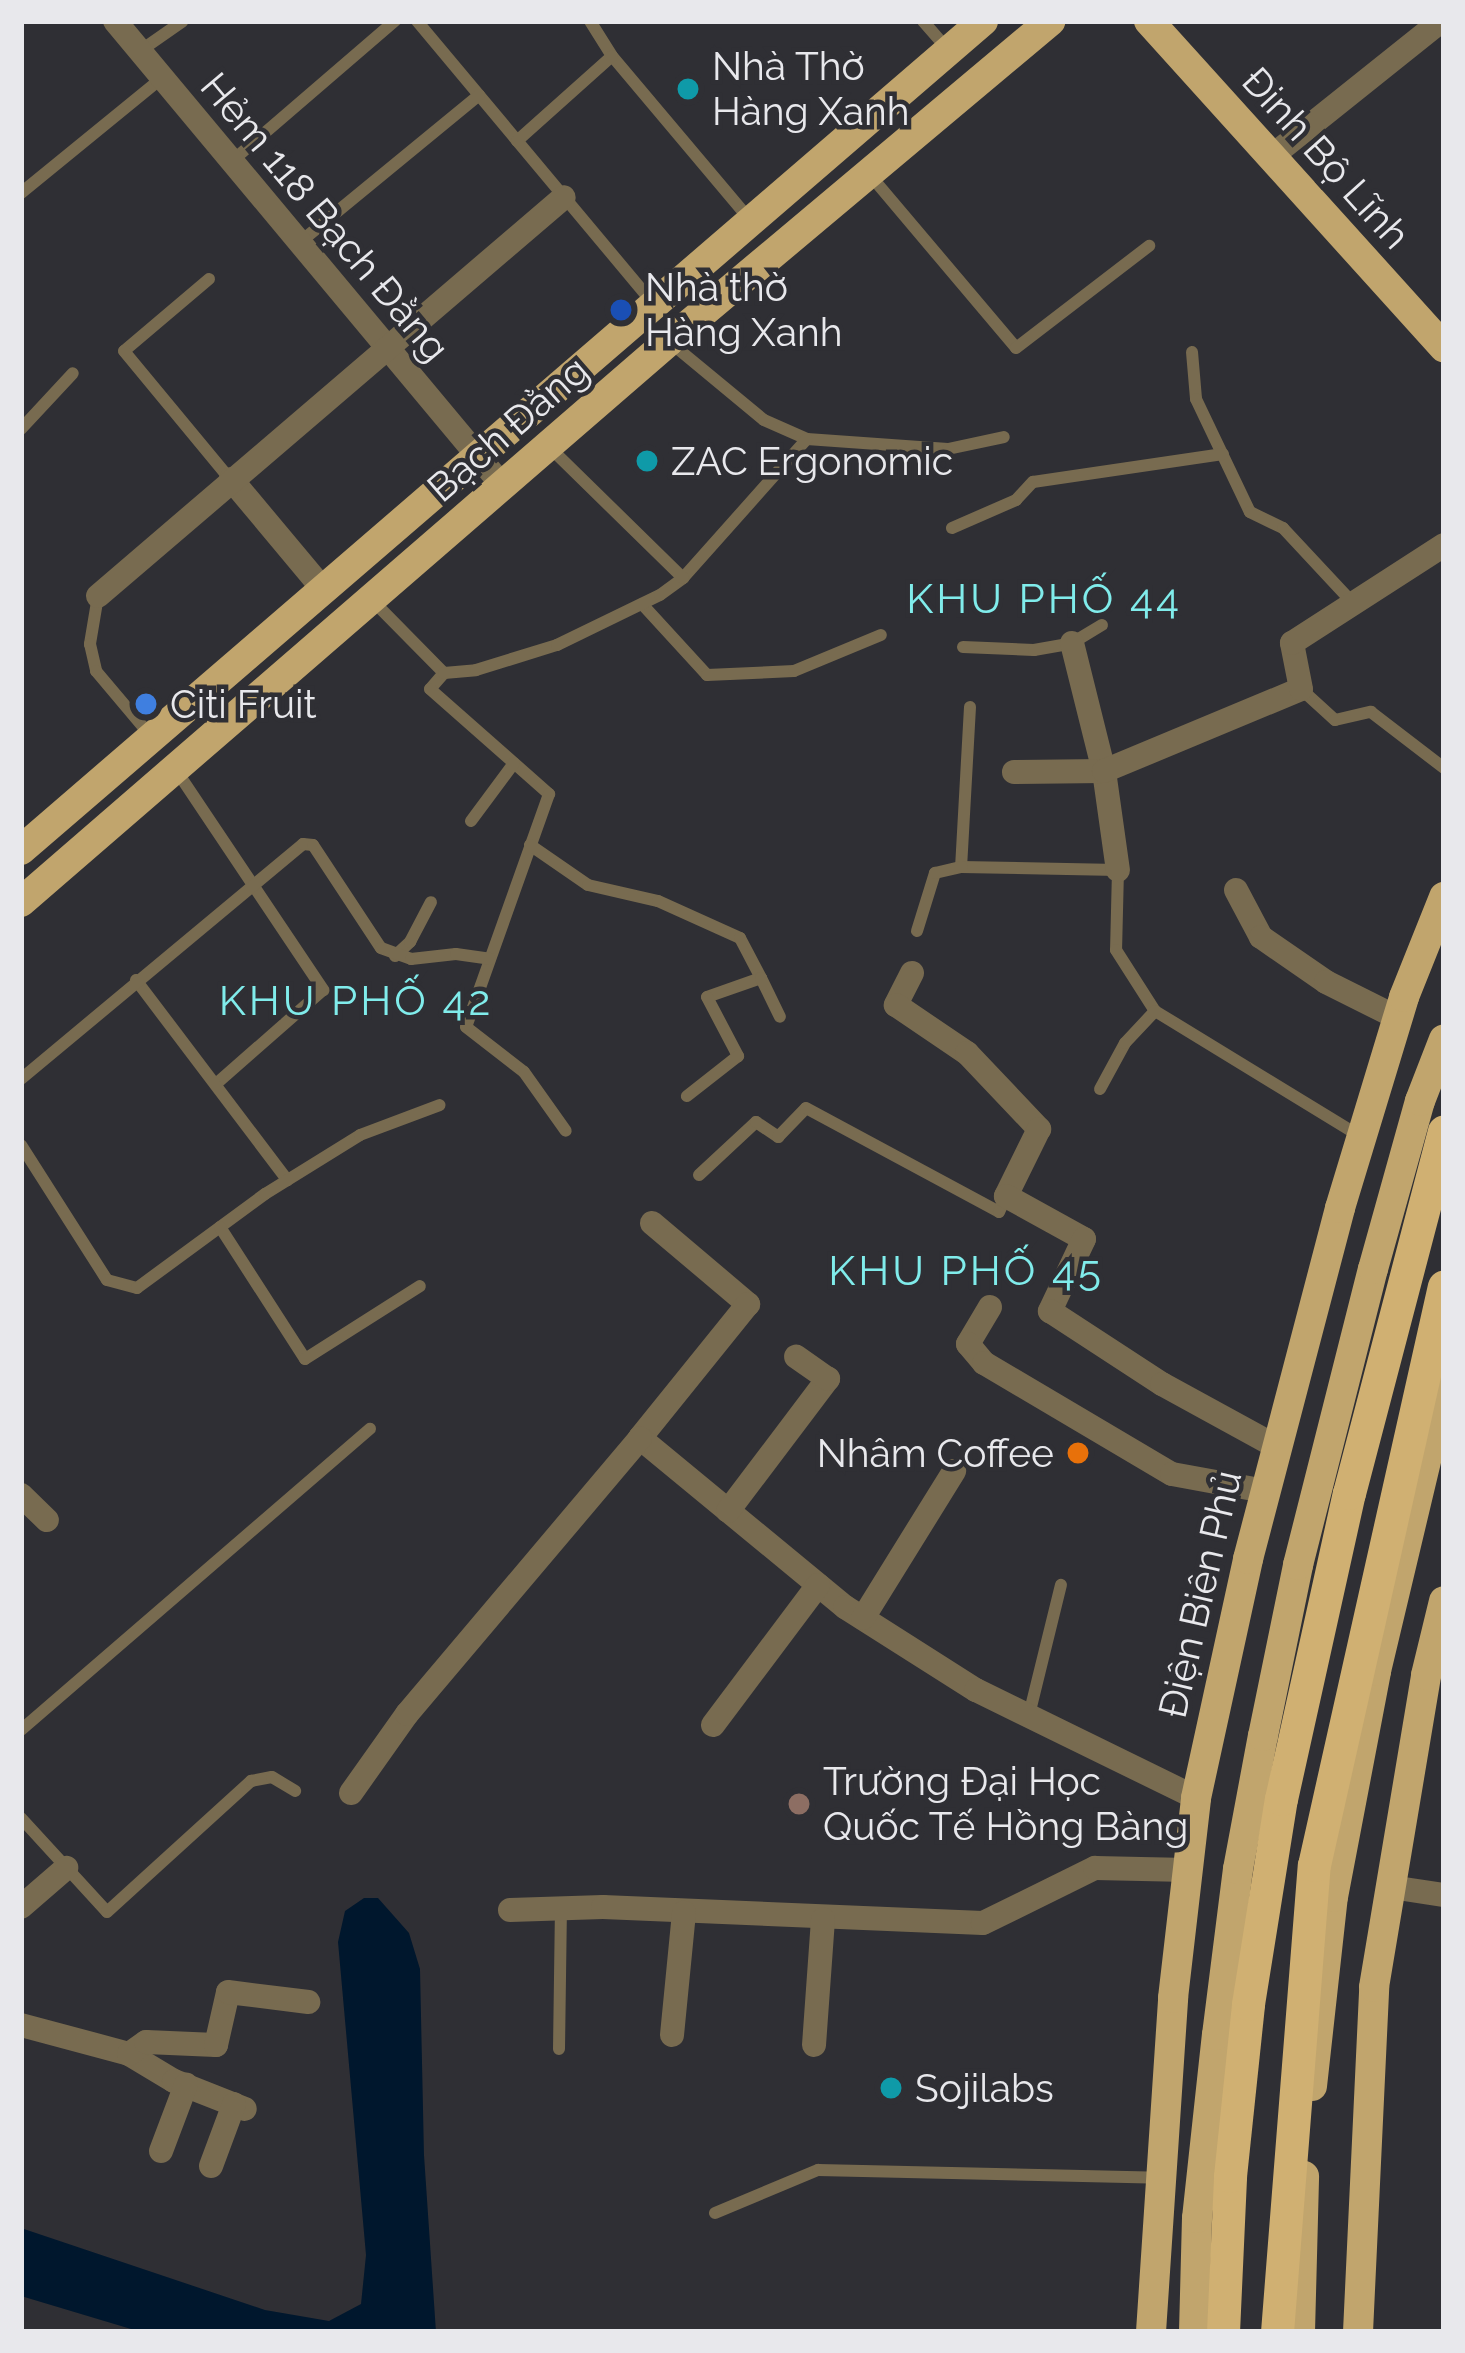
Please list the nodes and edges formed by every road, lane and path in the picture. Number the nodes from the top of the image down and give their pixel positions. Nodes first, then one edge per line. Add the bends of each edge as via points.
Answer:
1 (115, 21) edge
2 (183, 21) edge
3 (395, 21) edge
4 (416, 21) edge
5 (590, 21) edge
6 (923, 21) edge
7 (983, 21) edge
8 (1051, 21) edge
9 (1149, 21) edge
10 (1441, 21) edge
11 (949, 50) junction
12 (140, 51) junction
13 (612, 56) junction
14 (162, 79) junction
15 (479, 95) junction
16 (517, 141) junction
17 (1272, 156) junction
18 (232, 161) junction
19 (869, 174) junction
20 (21, 193) edge
21 (565, 197) junction
22 (751, 220) junction
23 (299, 242) junction
24 (1148, 246) dead end
25 (776, 250) junction
26 (209, 279) dead end
27 (654, 304) junction
28 (669, 341) junction
29 (388, 348) junction
30 (1444, 348) edge
31 (1192, 352) dead end
32 (73, 373) dead end
33 (21, 429) edge
34 (1004, 437) dead end
35 (807, 439) junction
36 (548, 446) junction
37 (1223, 454) junction
38 (477, 457) junction
39 (231, 479) junction
40 (503, 485) junction
41 (952, 528) dead end
42 (1444, 545) edge
43 (683, 578) junction
44 (323, 590) junction
45 (98, 596) joint
46 (372, 599) junction
47 (1352, 602) junction
48 (642, 604) junction
49 (1102, 626) dead end
50 (880, 635) dead end
51 (1072, 643) junction
52 (963, 647) dead end
53 (444, 673) junction
54 (1301, 689) junction
55 (970, 707) dead end
56 (150, 735) junction
57 (514, 763) junction
58 (176, 769) junction
59 (1444, 769) edge
60 (1104, 771) junction
61 (1014, 772) dead end
62 (471, 821) dead end
63 (24, 841) edge
64 (530, 845) junction
65 (962, 867) junction
66 (1118, 870) junction
67 (251, 882) junction
68 (1236, 890) dead end
69 (1444, 898) edge
70 (21, 902) edge
71 (431, 902) dead end
72 (917, 931) dead end
73 (395, 956) junction
74 (490, 959) junction
75 (912, 973) dead end
76 (761, 978) junction
77 (136, 980) junction
78 (1155, 1011) junction
79 (780, 1017) dead end
80 (1398, 1018) junction
81 (1444, 1039) edge
82 (21, 1079) edge
83 (217, 1083) junction
84 (1100, 1089) dead end
85 (687, 1096) dead end
86 (440, 1105) dead end
87 (1444, 1130) edge
88 (566, 1131) dead end
89 (1361, 1137) junction
90 (21, 1144) edge
91 (699, 1175) dead end
92 (287, 1180) junction
93 (1006, 1196) junction
94 (652, 1223) dead end
95 (220, 1227) junction
96 (420, 1286) dead end
97 (1444, 1286) edge
98 (990, 1307) dead end
99 (796, 1357) dead end
100 (1444, 1385) edge
101 (370, 1429) dead end
102 (640, 1438) junction
103 (1277, 1447) junction
104 (954, 1471) dead end
105 (1265, 1491) junction
106 (21, 1495) edge
107 (728, 1511) junction
108 (47, 1520) dead end
109 (818, 1585) junction
110 (1061, 1585) dead end
111 (1444, 1601) edge
112 (863, 1618) junction
113 (1437, 1657) edge
114 (1028, 1717) junction
115 (713, 1725) dead end
116 (21, 1730) edge
117 (295, 1791) dead end
118 (351, 1793) dead end
119 (1196, 1798) junction
120 (21, 1818) edge
121 (67, 1868) junction
122 (1188, 1870) junction
123 (1391, 1887) junction
124 (1444, 1894) edge
125 (21, 1907) edge
126 (561, 1908) junction
127 (510, 1910) dead end
128 (684, 1913) junction
129 (824, 1919) junction
130 (308, 2002) dead end
131 (21, 2024) edge
132 (673, 2035) dead end
133 (814, 2045) dead end
134 (559, 2049) dead end
135 (129, 2054) junction
136 (186, 2085) junction
137 (161, 2151) dead end
138 (211, 2166) dead end
139 (1161, 2178) junction
140 (716, 2213) dead end
141 (1151, 2332) edge
142 (1194, 2332) edge
143 (1223, 2332) edge
144 (1277, 2332) edge
145 (1300, 2332) edge
146 (1358, 2332) edge

1 - 12 street
2 - 12 lane
3 - 18 lane
4 - 15 lane
5 - 13 lane
6 - 11 lane
7 - 11 main road, Bạch Đằng
8 - 19 main road, Bạch Đằng
9 - 17 main road, Đinh Bộ Lĩnh
10 - 17 street
11 - 22 main road, Bạch Đằng
12 - 14 street
13 - 16 lane
13 - 22 lane
14 - 18 street, Hẻm 118 Bạch Đằng
14 - 20 lane, Hẻm 118 Bạch Đằng
15 - 16 lane
15 - 23 lane
16 - 21 lane
17 - 30 main road, Đinh Bộ Lĩnh
18 - 23 street, Hẻm 118 Bạch Đằng
19 - 24 lane via 1016,348
19 - 25 main road, Bạch Đằng
21 - 27 lane
21 - 29 street
22 - 25 main road
22 - 27 main road, Bạch Đằng
23 - 29 street, Hẻm 118 Bạch Đằng
25 - 28 main road, Bạch Đằng
26 - 39 lane via 124,351
27 - 38 main road, Bạch Đằng
28 - 35 lane via 764,420
28 - 36 main road, Bạch Đằng
29 - 38 street, Hẻm 118 Bạch Đằng
29 - 39 street
31 - 37 lane via 1196,399
32 - 33 lane
34 - 35 lane via 948,449
35 - 43 lane
36 - 40 main road, Bạch Đằng
36 - 43 lane
37 - 41 lane via 1033,482 1016,500
37 - 47 lane via 1250,512 1283,528
38 - 40 street, Hẻm 118 Bạch Đằng
38 - 44 main road, Bạch Đằng
39 - 44 street
39 - 45 street
40 - 46 main road, Bạch Đằng
42 - 47 street
43 - 48 lane
44 - 56 main road, Bạch Đằng
45 - 56 lane via 90,644 96,670
46 - 53 lane
46 - 58 main road, Bạch Đằng
47 - 54 street via 1292,643
48 - 50 lane via 707,675 794,671
48 - 53 lane via 557,645
49 - 51 lane
51 - 52 lane
51 - 60 street
53 - 57 lane via 430,689
54 - 59 lane via 1335,719 1371,712
54 - 60 street
55 - 65 lane
56 - 63 main road, Bạch Đằng
57 - 62 lane
57 - 64 lane via 548,794
58 - 67 lane
58 - 70 main road, Bạch Đằng
60 - 61 street
60 - 66 street
64 - 74 lane
64 - 76 lane via 588,885 658,901 740,938
65 - 66 lane
65 - 72 lane via 935,873
66 - 78 lane via 1116,950
67 - 73 lane via 313,845 381,948
67 - 77 lane
67 - 83 lane via 322,990
68 - 80 street via 1261,937
69 - 80 main road, Điện Biên Phủ
71 - 73 lane
73 - 74 lane
74 - 88 lane via 466,1027 524,1072
75 - 93 street via 896,1005 967,1053 1039,1129
76 - 79 lane
76 - 85 lane via 707,997 738,1056
77 - 82 lane
77 - 83 lane
78 - 84 lane via 1125,1043
78 - 89 lane
80 - 89 main road, Điện Biên Phủ
81 - 142 main road via 1367,1292 1263,1736 1214,2058
83 - 92 lane
86 - 92 lane via 360,1135
87 - 143 highway via 1359,1450 1281,1799 1248,2004
89 - 103 main road, Điện Biên Phủ
90 - 95 lane via 107,1280 137,1288
91 - 93 lane via 756,1122 778,1137 806,1108 999,1212
92 - 95 lane
93 - 103 street via 1084,1239 1050,1311
94 - 102 street via 748,1304
95 - 96 lane via 305,1359
97 - 144 highway via 1314,1865
98 - 105 street via 968,1344 984,1363 1172,1474
99 - 107 street via 828,1379
100 - 145 main road via 1333,1898 1305,2151
101 - 116 lane
102 - 107 street
102 - 118 street via 407,1714
103 - 105 main road, Điện Biên Phủ
104 - 112 street
105 - 119 main road, Điện Biên Phủ
106 - 108 street
107 - 109 street
109 - 112 street
109 - 115 street
110 - 114 lane
111 - 113 main road
112 - 114 street
113 - 123 main road
114 - 119 street
117 - 121 lane via 272,1777 249,1783 107,1912
119 - 122 main road, Điện Biên Phủ
120 - 121 lane
121 - 125 street
122 - 129 street via 1095,1868 983,1923
122 - 139 main road, Điện Biên Phủ
123 - 124 street
123 - 146 main road via 1374,1987
126 - 127 street
126 - 128 street
126 - 134 lane
128 - 129 street
128 - 132 street
129 - 133 street
130 - 135 street via 228,1992 216,2045 146,2042
131 - 135 street
135 - 136 street
136 - 137 street
136 - 138 street via 240,2106
139 - 140 lane via 818,2170
139 - 141 main road, Điện Biên Phủ

